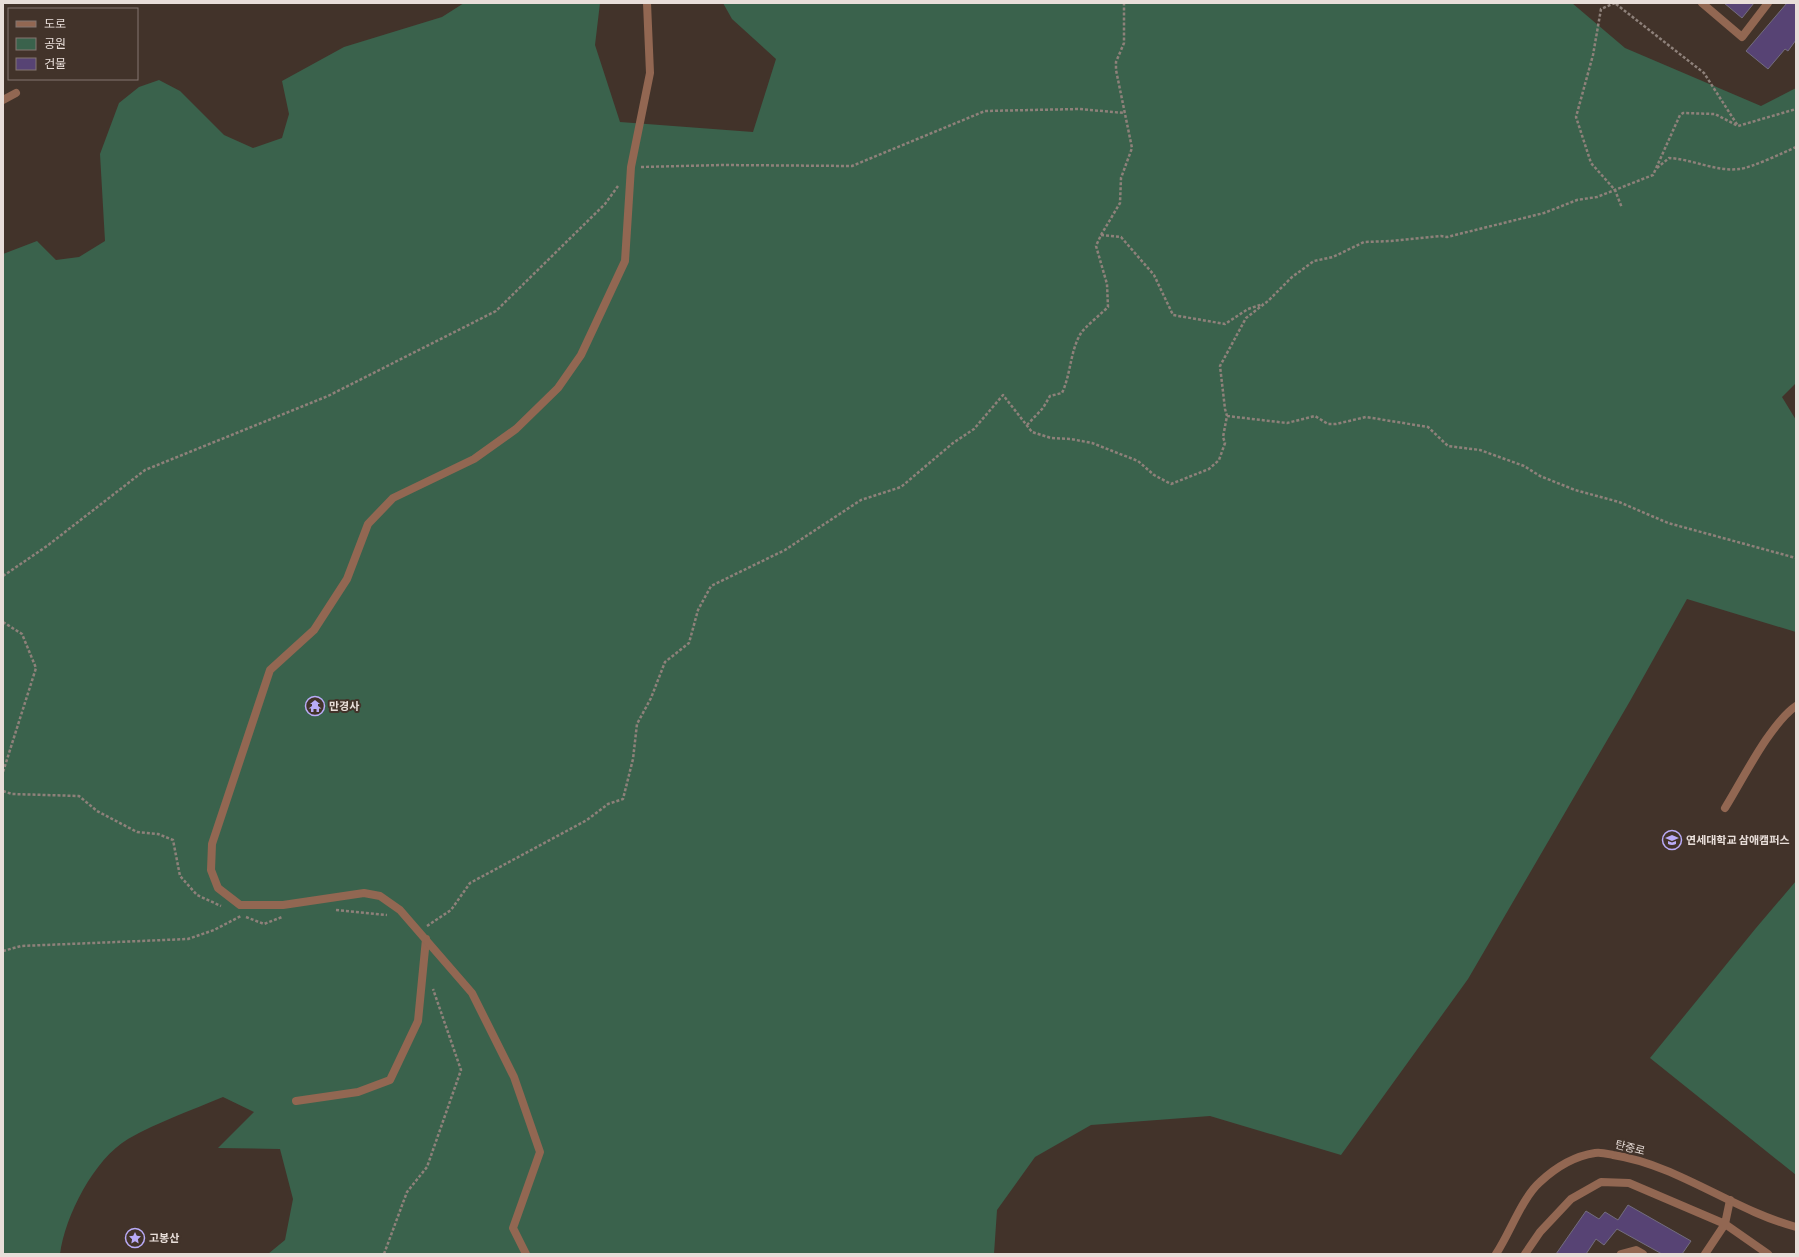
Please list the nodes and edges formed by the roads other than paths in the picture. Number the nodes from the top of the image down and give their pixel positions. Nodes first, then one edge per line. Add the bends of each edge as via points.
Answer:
1 (648, 3) edge
2 (1702, 3) edge
3 (1768, 3) edge
4 (16, 93) dead end
5 (3, 100) edge
6 (1796, 706) edge
7 (1725, 808) dead end
8 (426, 939) junction
9 (296, 1101) dead end
10 (1730, 1200) junction
11 (1724, 1224) junction
12 (1796, 1227) edge
13 (526, 1254) edge
14 (1496, 1254) edge
15 (1525, 1254) edge
16 (1621, 1254) edge
17 (1642, 1254) edge
18 (1705, 1254) edge
19 (1768, 1254) edge

1 - 8 street via 650,73 631,167 625,261 581,356 558,388 516,429 474,459 393,498 368,524 347,579 314,630 270,670 212,844 211,870 218,888 240,905 283,905 364,893 380,896 400,910 417,932
2 - 3 street via 1742,37
4 - 5 street
6 - 7 street via 1774,728
8 - 9 street via 418,1021 390,1080 358,1092
8 - 13 street via 472,993 514,1077 540,1152 513,1228
10 - 11 street
10 - 12 street, 탄중로
10 - 14 street, 탄중로 via 1633,1158 1596,1152 1564,1164 1539,1183
11 - 15 street via 1629,1183 1601,1182 1571,1199 1540,1232
11 - 18 street
11 - 19 street
16 - 17 street via 1636,1250

